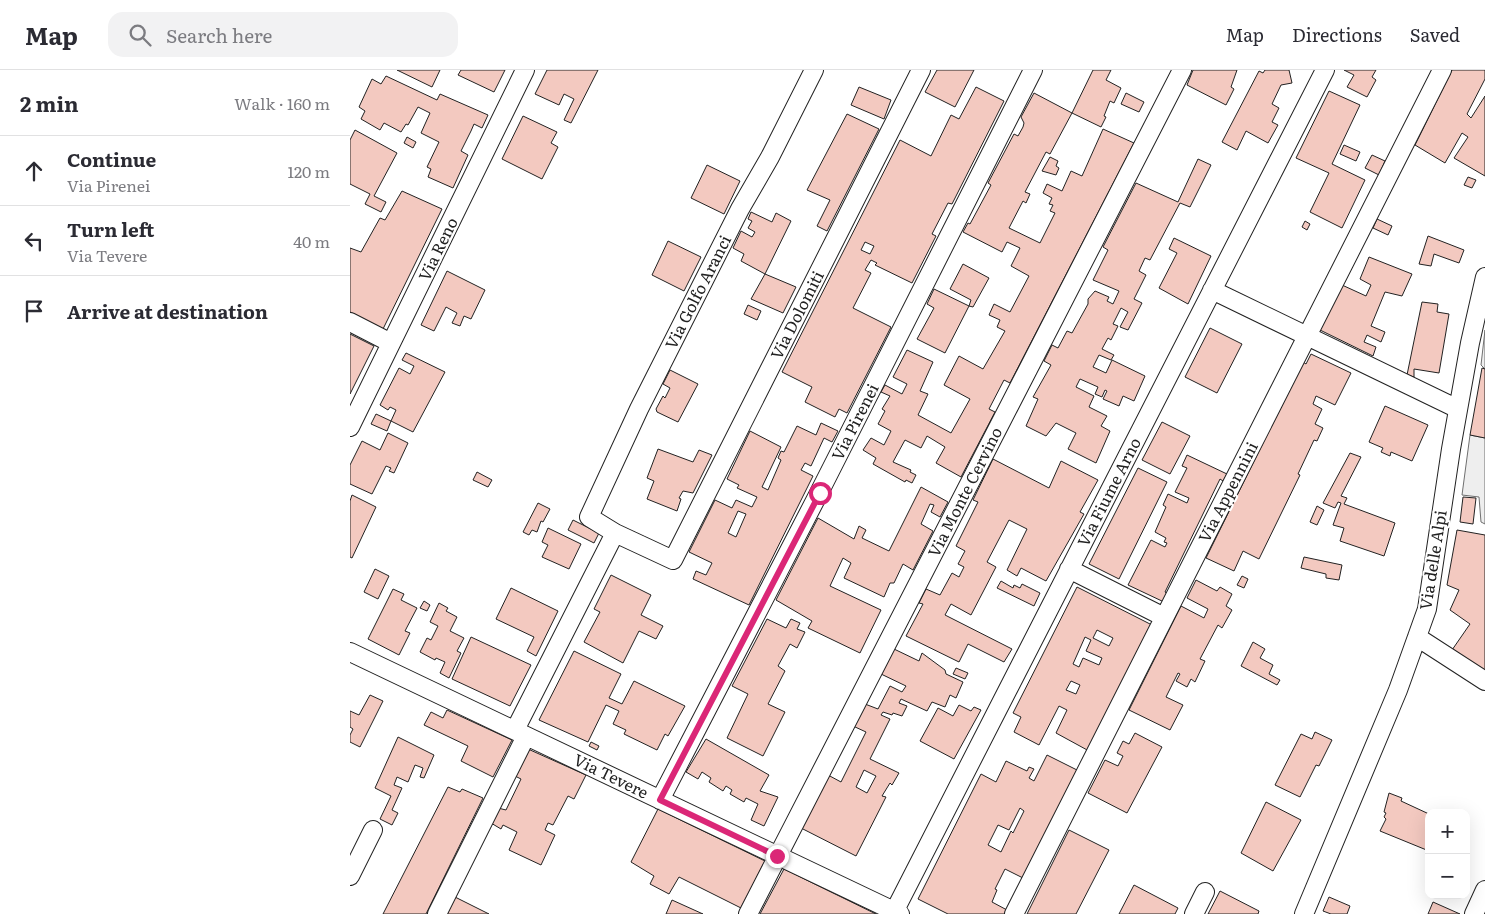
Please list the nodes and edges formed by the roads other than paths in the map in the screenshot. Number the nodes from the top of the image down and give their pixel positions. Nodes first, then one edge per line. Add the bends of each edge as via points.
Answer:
1 (525, 70) edge
2 (814, 70) edge
3 (921, 70) edge
4 (1033, 70) edge
5 (1182, 70) edge
6 (1324, 70) edge
7 (1442, 70) edge
8 (1485, 277) edge
9 (1212, 290) junction
10 (350, 322) edge
11 (1307, 336) junction
12 (391, 343) junction
13 (1458, 409) junction
14 (350, 427) edge
15 (615, 533) junction
16 (1069, 569) junction
17 (1164, 617) junction
18 (1417, 637) junction
19 (350, 652) edge
20 (1485, 681) edge
21 (521, 733) junction
22 (660, 800) junction
23 (373, 830) dead end
24 (777, 856) junction
25 (350, 876) edge
26 (1485, 890) edge
27 (1205, 892) dead end
28 (896, 913) edge
29 (436, 914) edge
30 (748, 914) edge
31 (1014, 914) edge
32 (1194, 914) edge
33 (1304, 914) edge
34 (1474, 914) edge

1 - 12 street, Via Reno
2 - 15 street, Via Golfo Aranci via 639,409 589,517
3 - 15 street, Via Dolomiti via 673,560
4 - 22 street, Via Pirenei via 820,493
5 - 24 street, Via Monte Cervino
6 - 9 street, Via Fiume Arno
7 - 11 street, Via Appennini
8 - 13 street, Via delle Alpi
9 - 11 street
9 - 16 street, Via Fiume Arno
10 - 12 street
11 - 13 street
11 - 17 street, Via Appennini
12 - 14 street, Via Reno
13 - 18 street, Via delle Alpi via 1427,609
15 - 21 street
16 - 17 street
16 - 28 street, Via Fiume Arno
17 - 31 street, Via Appennini
18 - 20 street
18 - 33 street, Via delle Alpi
19 - 21 street, Via Tevere
21 - 22 street, Via Tevere
21 - 29 street
22 - 24 street, Via Tevere
23 - 25 street
24 - 28 street, Via Tevere
24 - 30 street, Via Monte Cervino
26 - 34 street
27 - 32 street

